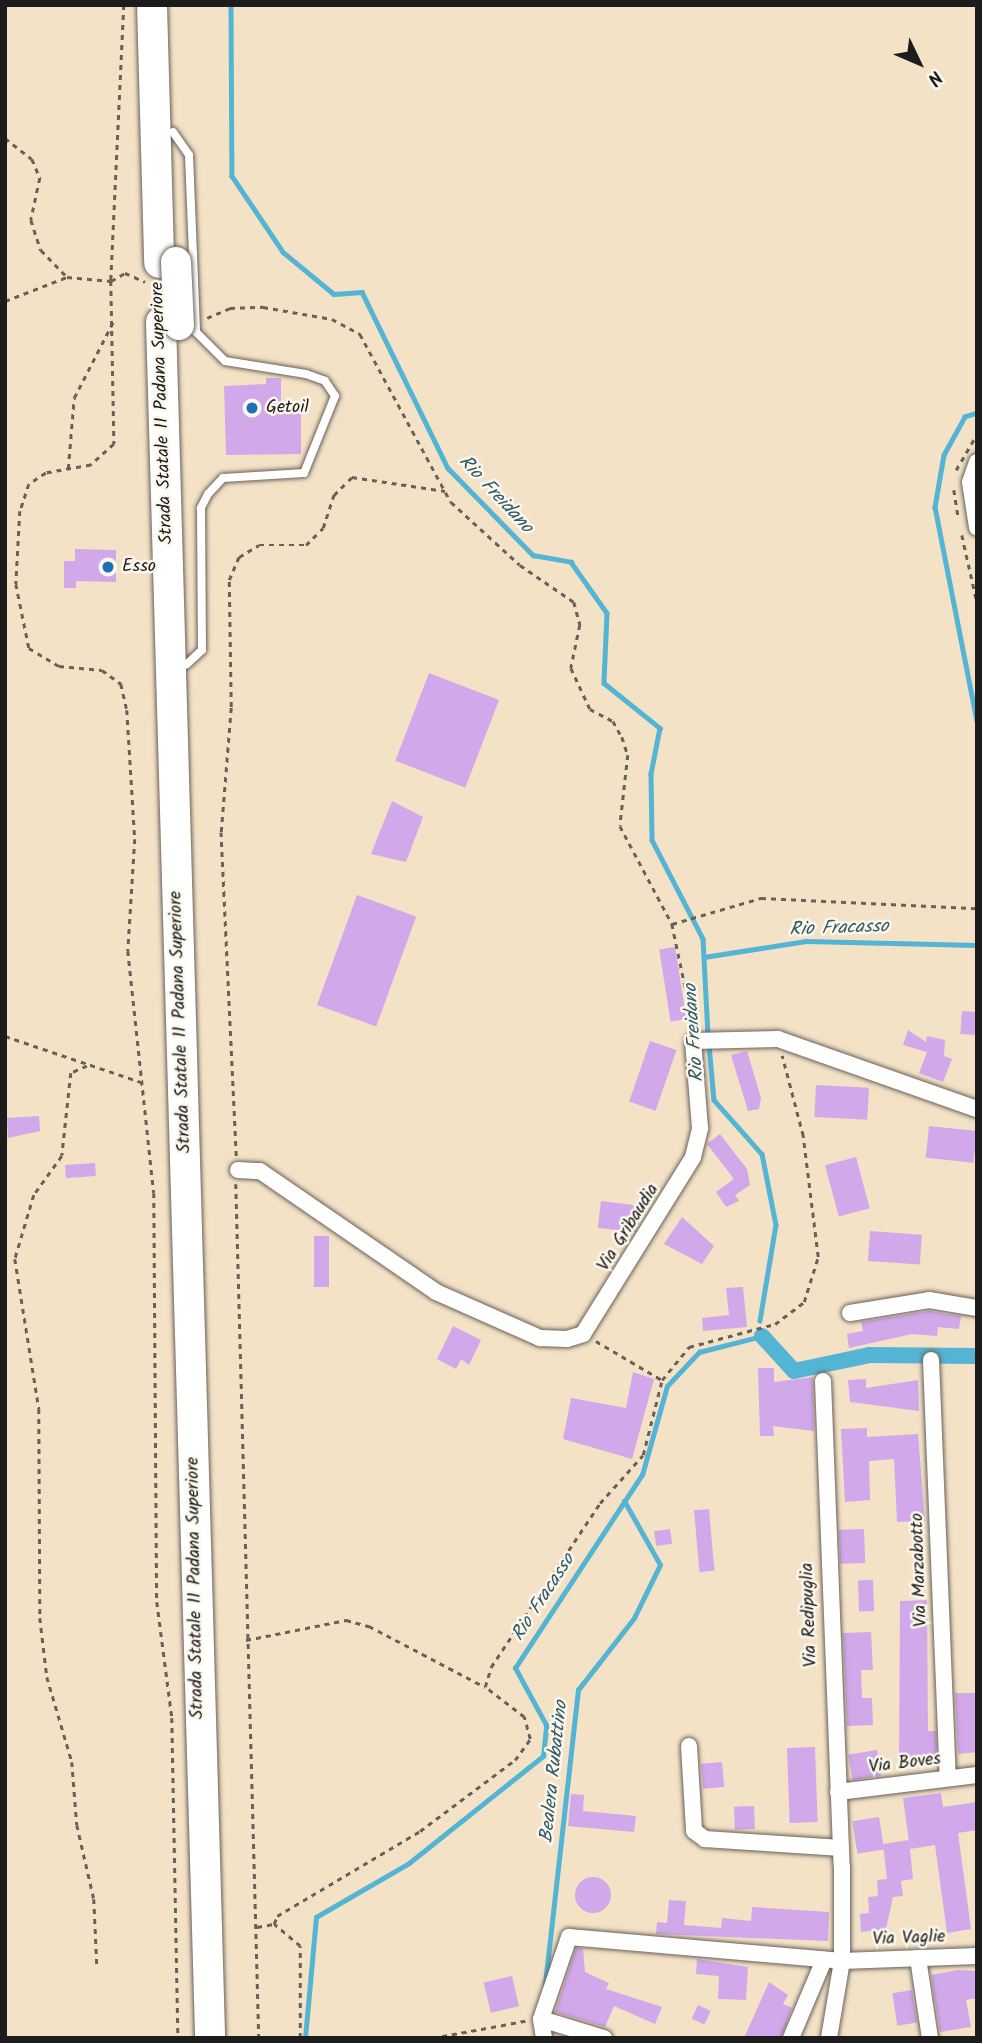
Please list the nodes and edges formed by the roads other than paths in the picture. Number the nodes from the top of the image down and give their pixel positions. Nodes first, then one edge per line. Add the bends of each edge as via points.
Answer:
1 (152, 5) edge
2 (170, 5) edge
3 (173, 132) junction
4 (161, 269) junction
5 (181, 322) junction
6 (977, 462) edge
7 (977, 527) edge
8 (187, 664) junction
9 (977, 1109) edge
10 (238, 1170) dead end
11 (977, 1308) edge
12 (850, 1313) dead end
13 (930, 1360) dead end
14 (823, 1381) dead end
15 (689, 1746) dead end
16 (977, 1775) edge
17 (948, 1778) junction
18 (838, 1792) junction
19 (841, 1848) junction
20 (977, 1956) edge
21 (918, 1958) junction
22 (824, 1960) junction
23 (842, 1961) junction
24 (537, 2020) junction
25 (210, 2038) edge
26 (226, 2038) edge
27 (544, 2038) edge
28 (604, 2038) edge
29 (791, 2038) edge
30 (829, 2038) edge
31 (930, 2038) edge

1 - 4 highway, Strada Statale 11 Padana Superiore
2 - 3 highway, Strada Statale 11 Padana Superiore
3 - 4 highway, Strada Statale 11 Padana Superiore
3 - 8 lane via 189,155 196,332 225,361 306,374 325,382 335,396 304,473 223,478 208,494 201,508 202,650
4 - 5 highway, Strada Statale 11 Padana Superiore, bridge
5 - 8 highway, Strada Statale 11 Padana Superiore
5 - 25 highway, Strada Statale 11 Padana Superiore
6 - 7 street via 971,482
8 - 26 highway, Strada Statale 11 Padana Superiore
9 - 10 street, Via Gribaudia via 778,1039 704,1040 700,1128 693,1157 583,1334 540,1338 499,1323 405,1273 260,1171
11 - 12 street via 929,1300
13 - 17 street, Via Marzabotto
14 - 18 street, Via Redipuglia
15 - 19 street via 694,1830 705,1839
16 - 17 street, Via Boves
17 - 18 street, Via Boves
18 - 19 street, Via Redipuglia
19 - 23 street, Via Redipuglia
20 - 21 street, Via Vaglie
21 - 23 street, Via Vaglie
21 - 31 street
22 - 23 street, Via Vaglie
22 - 24 street, Via Vaglie via 569,1937
22 - 29 street
23 - 30 street, Via Redipuglia
24 - 27 street
24 - 28 street

